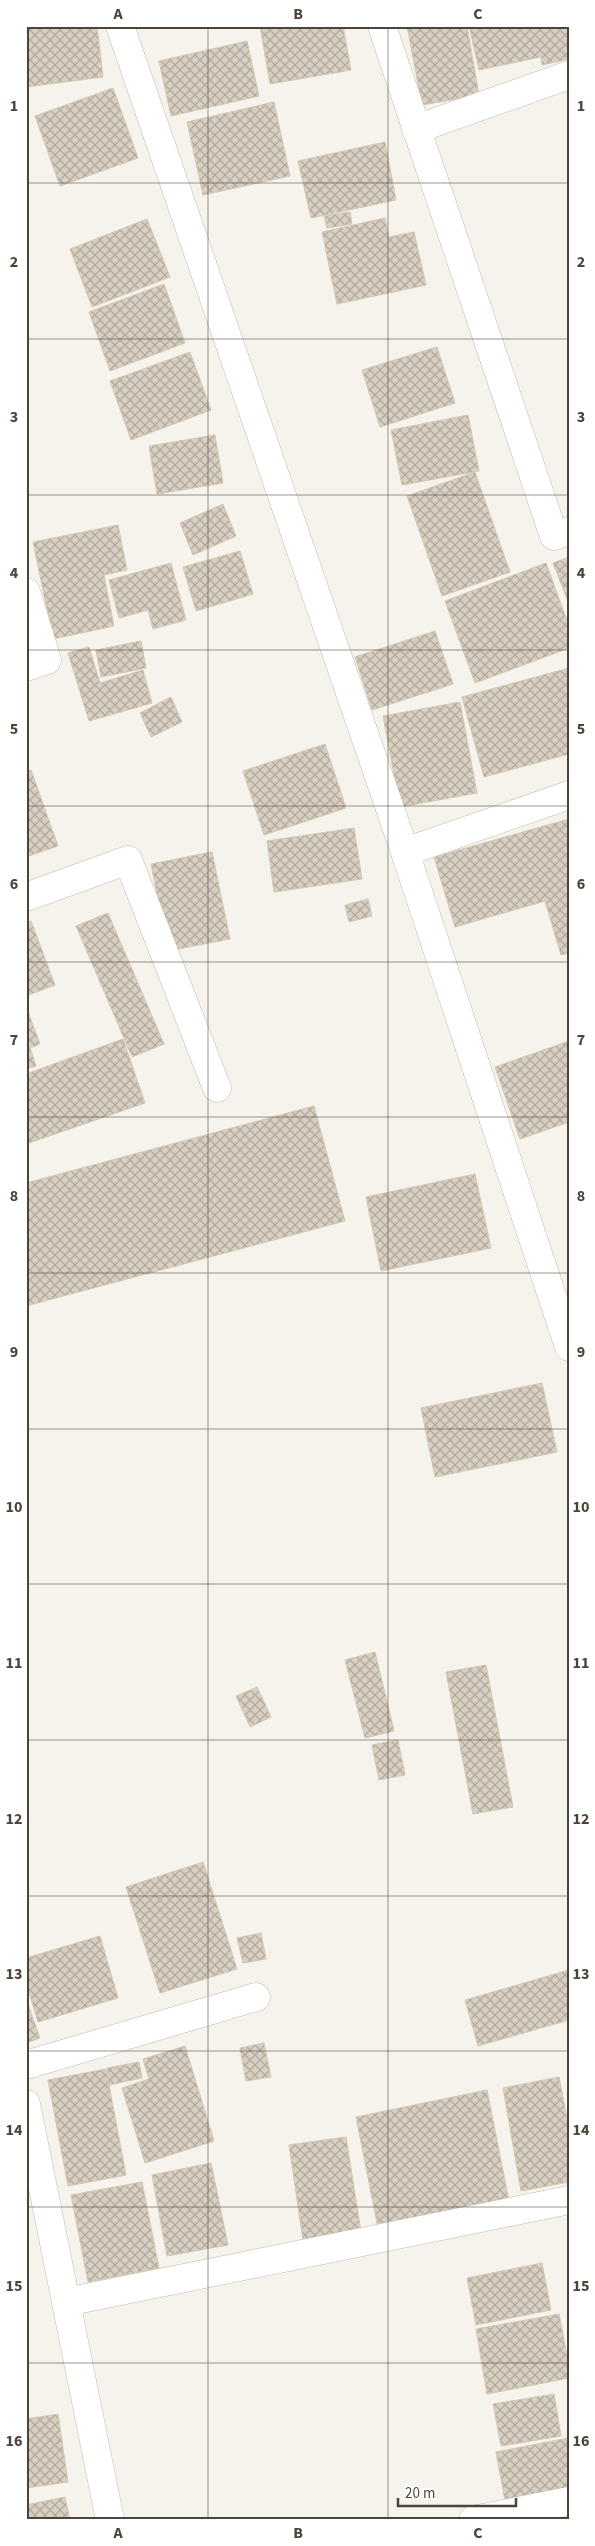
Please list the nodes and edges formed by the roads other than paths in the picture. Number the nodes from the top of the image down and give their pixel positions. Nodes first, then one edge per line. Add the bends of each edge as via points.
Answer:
1 (120, 26) edge
2 (382, 26) edge
3 (569, 75) edge
4 (416, 129) junction
5 (569, 531) edge
6 (26, 592) edge
7 (26, 667) edge
8 (569, 795) edge
9 (405, 852) junction
10 (26, 896) edge
11 (217, 1088) dead end
12 (569, 1347) edge
13 (256, 1997) dead end
14 (26, 2065) edge
15 (26, 2104) edge
16 (569, 2200) edge
17 (66, 2302) junction
18 (569, 2501) edge
19 (110, 2520) edge
20 (473, 2520) edge

1 - 9 street
2 - 4 street
3 - 4 street
4 - 5 street via 554,536
6 - 7 street via 48,660
8 - 9 street
9 - 12 street
10 - 11 street via 128,860
13 - 14 street
15 - 17 street
16 - 17 street
17 - 19 street
18 - 20 street

